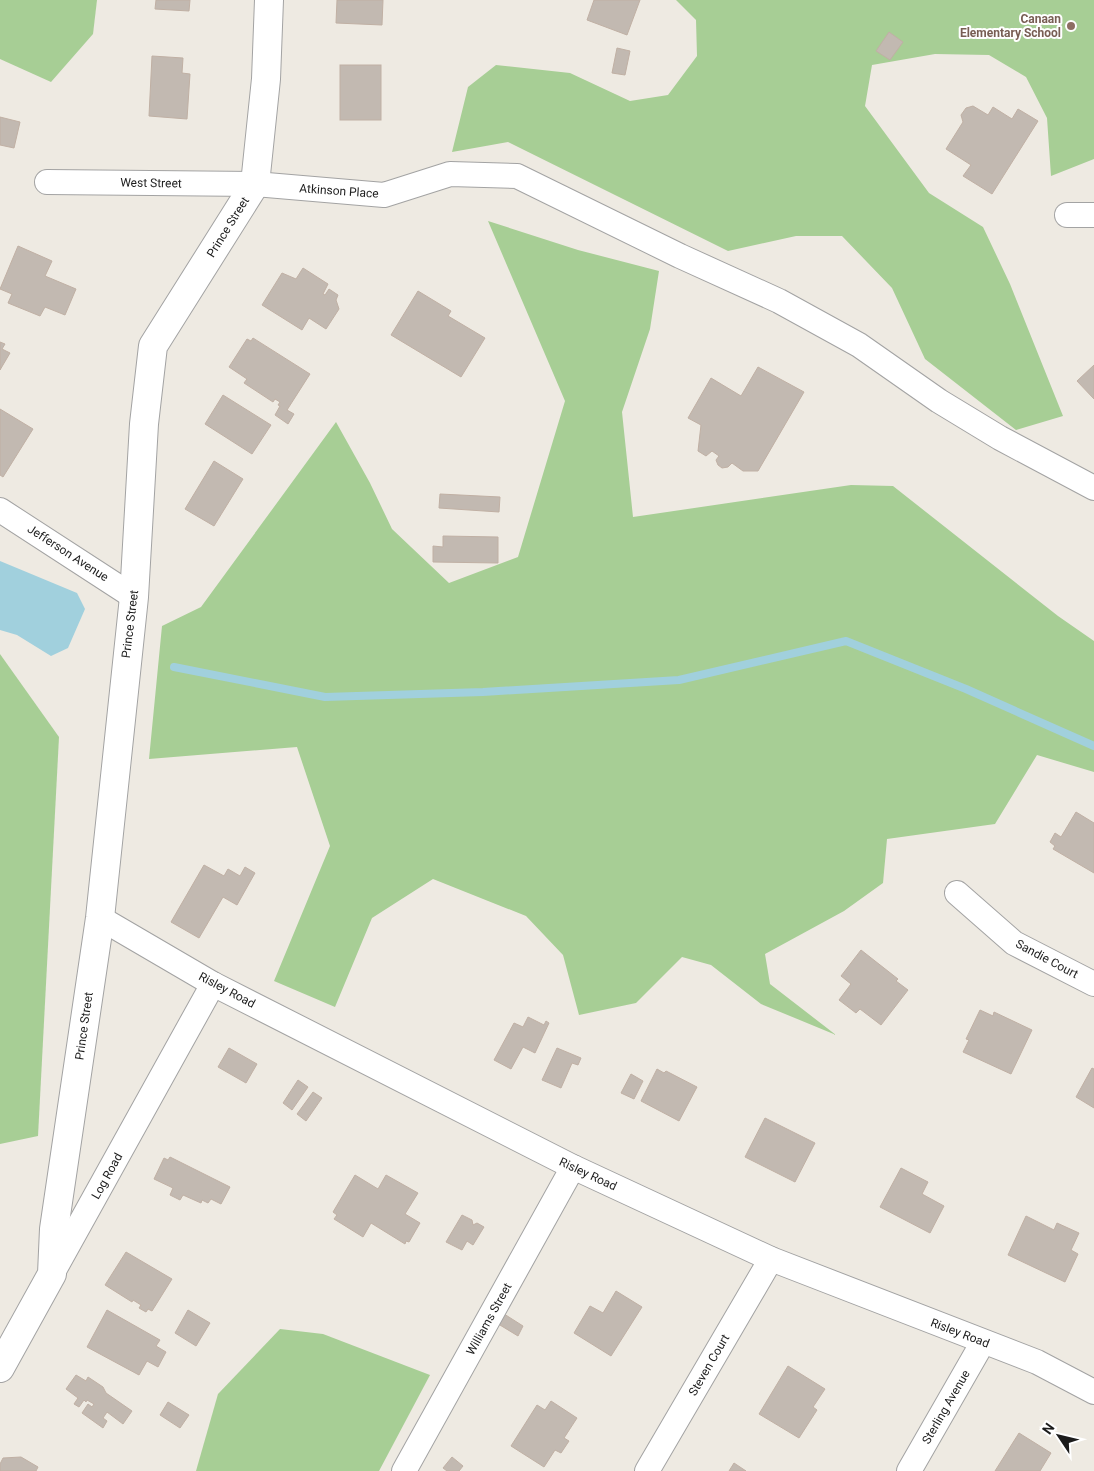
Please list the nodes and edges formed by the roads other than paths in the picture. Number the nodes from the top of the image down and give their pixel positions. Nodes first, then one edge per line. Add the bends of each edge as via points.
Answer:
1 (269, 0) edge
2 (47, 182) dead end
3 (255, 184) junction
4 (1067, 215) dead end
5 (1094, 215) edge
6 (1094, 488) edge
7 (0, 510) edge
8 (134, 597) junction
9 (957, 893) dead end
10 (100, 918) junction
11 (213, 984) junction
12 (1094, 984) edge
13 (573, 1168) junction
14 (771, 1259) junction
15 (52, 1274) junction
16 (983, 1342) junction
17 (0, 1368) edge
18 (1094, 1392) edge
19 (404, 1471) edge
20 (647, 1471) edge
21 (909, 1471) edge

1 - 3 street, Prince Street via 266,79
2 - 3 street, West Street
3 - 6 street, Atkinson Place via 384,194 450,174 517,176 779,301 859,345 938,401 1000,438
3 - 8 street, Prince Street via 153,346 144,424
4 - 5 street
7 - 8 street, Jefferson Avenue
8 - 10 street, Prince Street
9 - 12 street, Sandie Court via 1014,943
10 - 11 street, Risley Road
10 - 15 street, Prince Street via 54,1229
11 - 13 street, Risley Road
11 - 15 street, Log Road
13 - 14 street, Risley Road
13 - 19 street, Williams Street
14 - 16 street, Risley Road
14 - 20 street, Steven Court
15 - 17 street, Log Road
16 - 18 street, Risley Road via 1037,1362
16 - 21 street, Sterling Avenue

